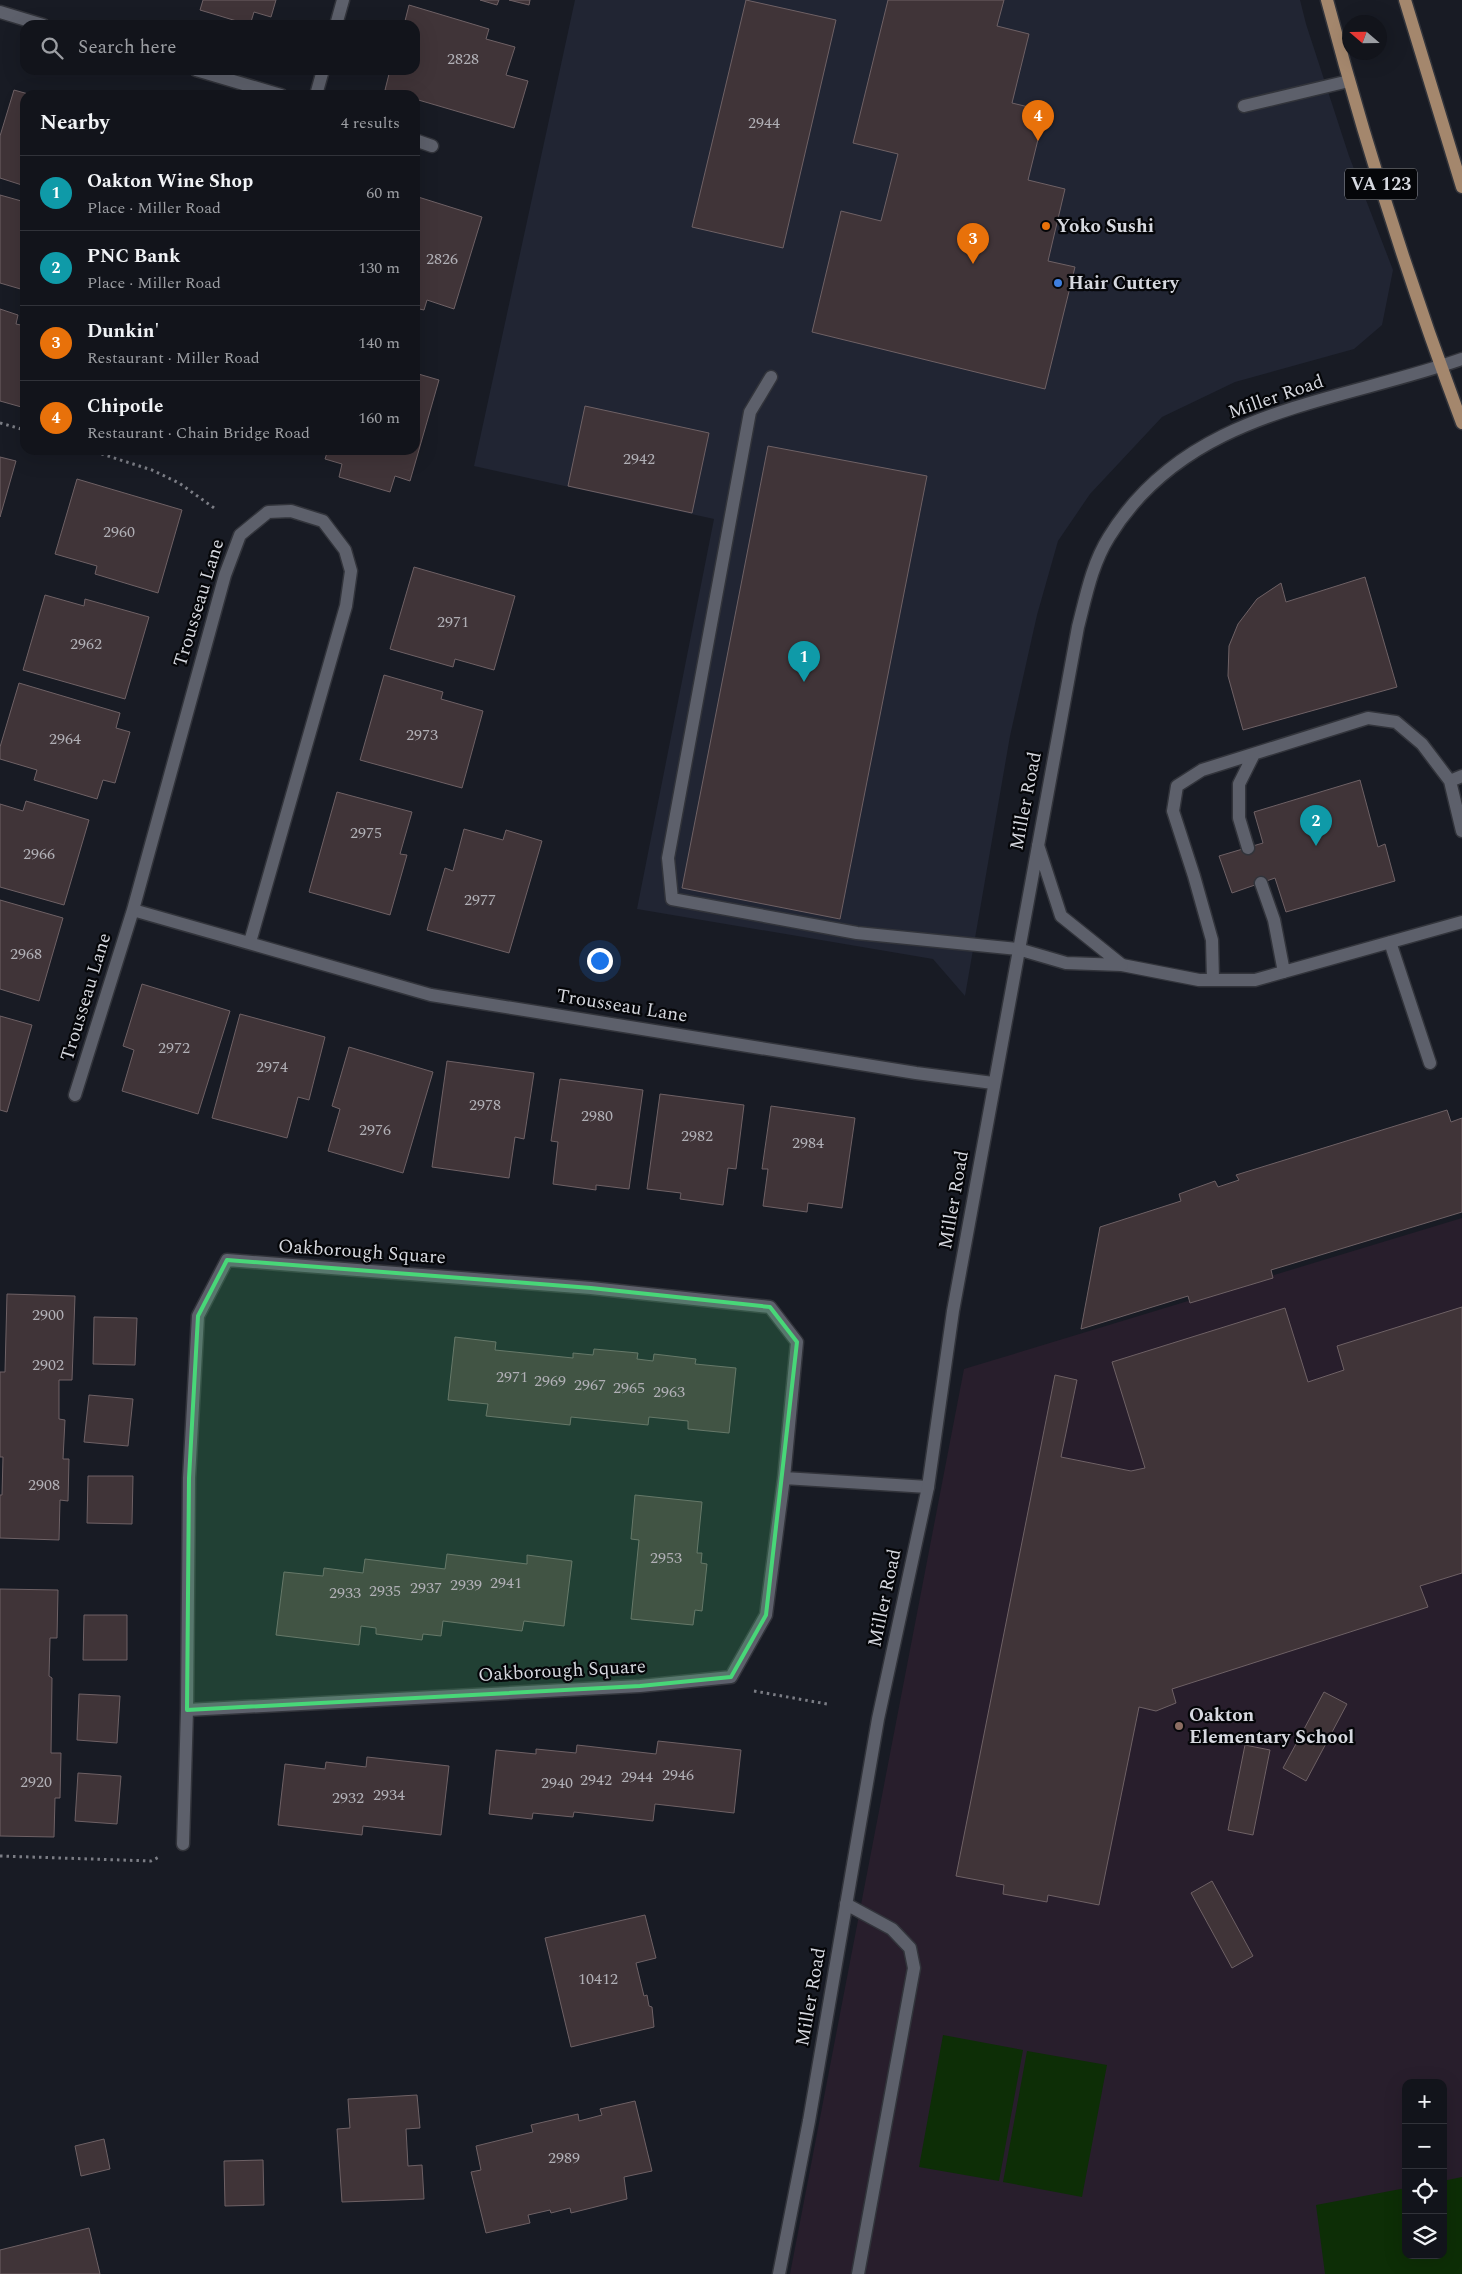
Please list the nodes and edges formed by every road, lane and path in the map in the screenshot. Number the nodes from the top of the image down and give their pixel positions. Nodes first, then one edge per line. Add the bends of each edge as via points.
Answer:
1 (343, 0) edge
2 (1327, 0) edge
3 (1405, 0) edge
4 (0, 12) edge
5 (26, 20) edge
6 (337, 20) edge
7 (213, 75) edge
8 (322, 75) edge
9 (1349, 81) junction
10 (264, 90) edge
11 (317, 90) edge
12 (1244, 106) dead end
13 (420, 142) edge
14 (432, 146) dead end
15 (1462, 187) edge
16 (1462, 360) edge
17 (1441, 367) junction
18 (771, 377) dead end
19 (0, 423) edge
20 (1462, 423) edge
21 (20, 429) edge
22 (105, 455) edge
23 (217, 510) dead end
24 (1254, 754) junction
25 (1462, 776) edge
26 (1450, 781) junction
27 (1462, 832) edge
28 (1037, 843) junction
29 (1248, 848) dead end
30 (1261, 883) dead end
31 (133, 910) junction
32 (1462, 922) edge
33 (250, 942) junction
34 (1390, 942) junction
35 (1018, 948) junction
36 (1122, 965) junction
37 (1284, 972) junction
38 (1213, 980) junction
39 (1430, 1063) dead end
40 (993, 1083) junction
41 (75, 1095) dead end
42 (784, 1478) junction
43 (928, 1486) junction
44 (752, 1691) dead end
45 (827, 1704) dead end
46 (187, 1710) junction
47 (183, 1844) joint
48 (0, 1856) edge
49 (846, 1904) junction
50 (779, 2274) edge
51 (858, 2274) edge

1 - 6 street
2 - 9 main road, VA 123
3 - 15 main road
4 - 5 street
7 - 10 street
8 - 11 street
9 - 12 street
9 - 17 main road, VA 123
13 - 14 street
16 - 17 street, Miller Road
17 - 20 main road, VA 123
17 - 28 street, Miller Road via 1251,421 1177,461 1134,501 1108,538 1092,571 1078,627
18 - 35 street via 750,412 668,858 672,899 857,933
19 - 21 path
22 - 23 path via 152,470 179,483
24 - 26 street via 1368,718 1396,722 1422,744
24 - 29 street via 1240,784 1239,818
24 - 38 street via 1202,770 1177,786 1173,811 1212,940
25 - 26 street
26 - 27 street
28 - 35 street, Miller Road
28 - 36 street via 1061,916
30 - 37 street via 1274,920
31 - 33 street, Trousseau Lane
31 - 33 street, Trousseau Lane via 224,575 240,535 268,512 291,511 323,522 345,550 351,571 346,606
31 - 41 street, Trousseau Lane
32 - 34 street
33 - 40 street, Trousseau Lane via 431,994 906,1072
34 - 37 street
34 - 39 street
35 - 36 street via 1066,963
35 - 40 street, Miller Road
36 - 38 street
37 - 38 street via 1255,980
40 - 43 street, Miller Road via 953,1311
42 - 43 street
42 - 46 street, Oakborough Square via 766,1614 730,1677 640,1686
42 - 46 street, Oakborough Square via 797,1342 770,1307 591,1288 227,1260 198,1316 189,1478
43 - 49 street, Miller Road via 878,1719
44 - 45 path
46 - 47 street, Oakborough Square
47 - 48 path via 151,1861
49 - 50 street, Miller Road
49 - 51 street via 892,1929 910,1948 914,1968

